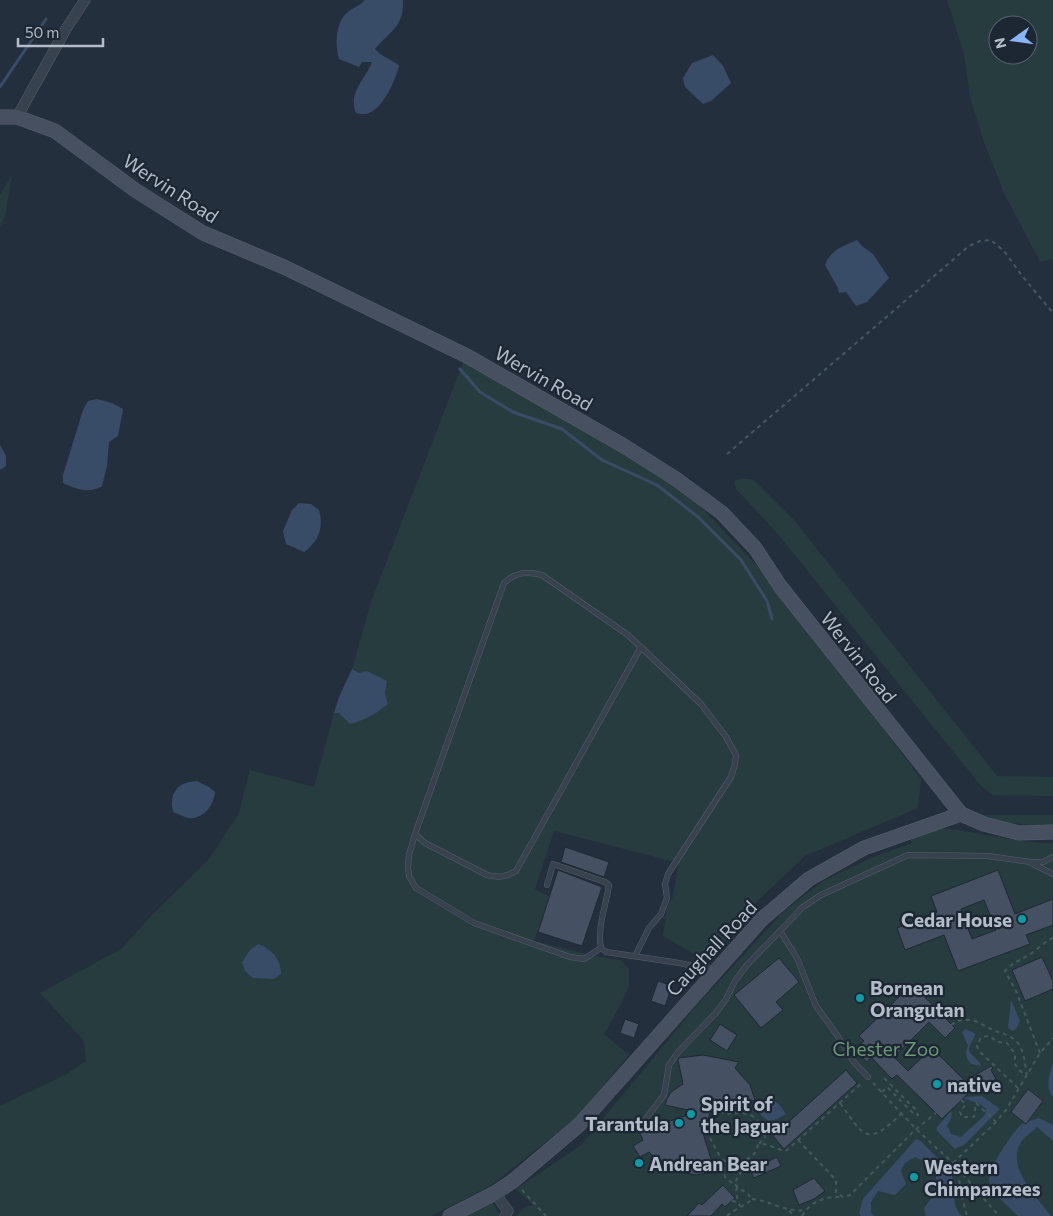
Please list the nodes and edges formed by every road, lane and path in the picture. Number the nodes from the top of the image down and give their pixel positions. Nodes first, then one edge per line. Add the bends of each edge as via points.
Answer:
1 (85, 0) edge
2 (0, 117) edge
3 (17, 117) junction
4 (1053, 313) edge
5 (727, 454) dead end
6 (641, 647) junction
7 (961, 814) junction
8 (1053, 832) edge
9 (415, 834) junction
10 (1053, 857) edge
11 (1031, 862) junction
12 (1053, 874) edge
13 (547, 885) dead end
14 (780, 931) junction
15 (1053, 938) edge
16 (601, 948) junction
17 (635, 956) junction
18 (716, 970) junction
19 (951, 1024) dead end
20 (1053, 1038) edge
21 (1040, 1053) junction
22 (868, 1077) junction
23 (1026, 1077) junction
24 (884, 1078) dead end
25 (1018, 1088) junction
26 (882, 1092) junction
27 (961, 1100) dead end
28 (840, 1103) junction
29 (722, 1110) dead end
30 (902, 1113) junction
31 (936, 1113) dead end
32 (996, 1122) junction
33 (641, 1125) dead end
34 (916, 1129) junction
35 (706, 1131) dead end
36 (798, 1140) junction
37 (758, 1145) junction
38 (749, 1158) junction
39 (722, 1159) junction
40 (953, 1163) junction
41 (959, 1171) junction
42 (513, 1181) junction
43 (734, 1184) junction
44 (738, 1187) junction
45 (495, 1193) junction
46 (843, 1197) junction
47 (751, 1200) junction
48 (732, 1201) dead end
49 (738, 1202) junction
50 (740, 1206) junction
51 (788, 1210) junction
52 (805, 1210) junction
53 (450, 1216) edge
54 (506, 1216) edge
55 (546, 1216) edge
56 (728, 1216) edge
57 (794, 1216) edge
58 (802, 1216) edge
59 (967, 1216) edge
60 (998, 1216) edge

1 - 3 street
2 - 3 street, Wervin Road
3 - 7 street, Wervin Road via 55,131 135,190 203,233 284,267 467,356 676,479 722,513 755,548 780,586
4 - 5 path via 1004,251 991,240 980,241 969,246
6 - 9 lane via 516,870 506,877 487,875 425,843
6 - 9 lane via 542,575 522,572 512,576 504,583
6 - 17 lane via 701,704 736,755 731,777 668,874 665,884 667,898 661,914 649,928
7 - 8 street via 1019,833
7 - 18 street, Caughall Road via 864,848 809,879 762,919
9 - 16 lane via 408,867 416,888 474,923 562,955 584,958
10 - 11 lane via 1043,862
11 - 12 lane
11 - 14 lane via 988,856 908,855 821,895
13 - 16 lane via 553,864 609,885 601,919
14 - 22 lane via 797,958 816,1006 853,1061
14 - 33 lane via 739,976 715,1014 674,1058 669,1065 664,1094
15 - 21 path via 1005,971
16 - 17 lane via 606,952
17 - 18 lane
18 - 42 street, Caughall Road via 580,1124
19 - 23 path via 972,1020 1012,1037 1024,1055
20 - 21 path
21 - 23 path
22 - 26 path
22 - 28 path
23 - 25 path
23 - 25 path via 1015,1064 1015,1054 1007,1043 989,1036 982,1037 977,1046 979,1051
24 - 26 path via 918,1115 887,1087
25 - 32 path
26 - 30 path
27 - 32 path via 966,1104 960,1112 962,1117 974,1117 976,1103
28 - 30 path via 854,1124 868,1135 881,1132
28 - 36 path
29 - 37 path via 723,1114 750,1114 755,1117 764,1137
30 - 34 path
31 - 34 path
32 - 40 path
34 - 40 path
34 - 46 path via 850,1196
35 - 39 path
36 - 37 path via 784,1152 765,1144
36 - 46 path via 836,1180 836,1192
37 - 38 path
38 - 39 path via 740,1162
38 - 43 path
39 - 43 path via 725,1176
40 - 41 path
41 - 59 path
41 - 60 path
42 - 45 street, Caughall Road
42 - 55 path
43 - 44 path
44 - 47 path
44 - 49 path
45 - 53 street, Caughall Road
45 - 54 street via 508,1211
46 - 52 path via 819,1200
47 - 50 path
47 - 51 path
48 - 49 path
49 - 50 path
50 - 56 path
51 - 52 path
51 - 57 path
52 - 58 path

